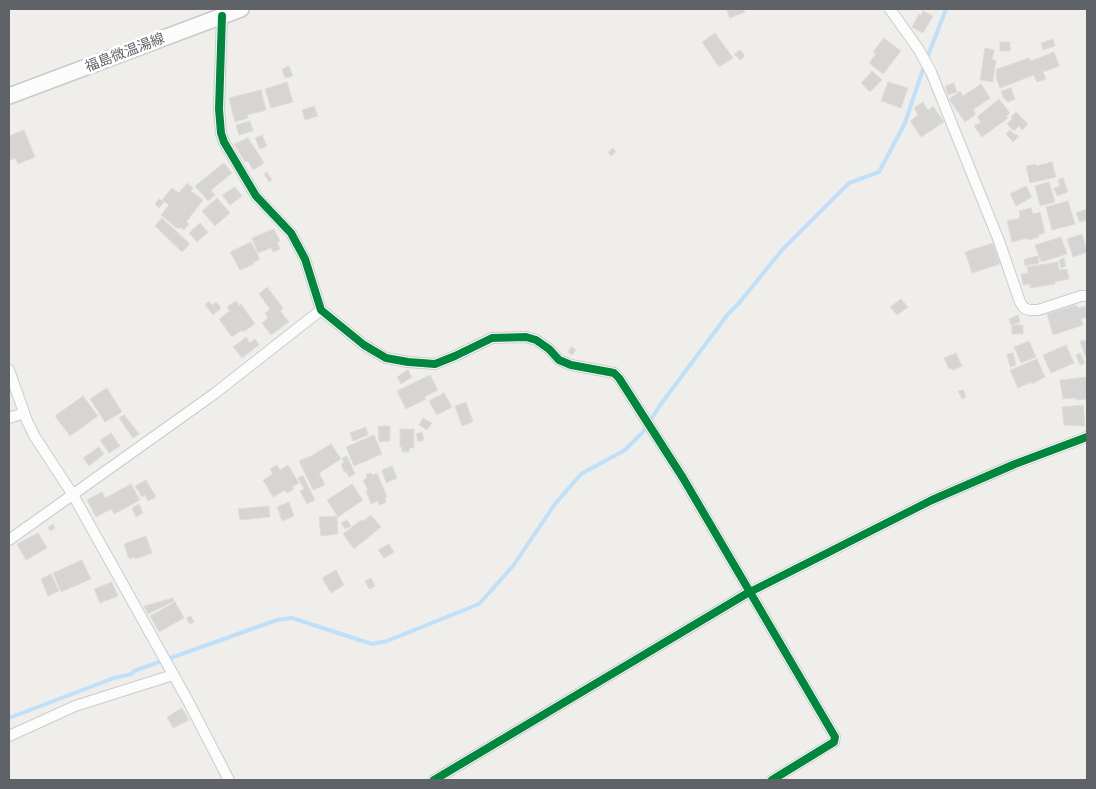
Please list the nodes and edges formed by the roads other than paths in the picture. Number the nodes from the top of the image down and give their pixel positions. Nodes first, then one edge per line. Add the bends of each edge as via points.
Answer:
1 (241, 9) edge
2 (890, 9) edge
3 (222, 16) junction
4 (9, 96) edge
5 (1087, 296) edge
6 (321, 310) junction
7 (9, 370) edge
8 (24, 413) junction
9 (9, 418) edge
10 (1087, 437) edge
11 (73, 495) junction
12 (9, 540) edge
13 (751, 592) junction
14 (174, 674) junction
15 (9, 736) edge
16 (228, 780) edge
17 (434, 780) edge
18 (772, 780) edge

1 - 3 main road, 福島微温湯線
2 - 5 street via 931,72 1024,308 1038,310
3 - 4 main road, 福島微温湯線
3 - 6 street via 219,109 224,142 256,196 291,233 305,259
6 - 11 street via 214,394
6 - 13 street via 364,345 386,358 435,364 492,338 526,337 549,348 559,360 571,365 614,373 683,478
7 - 8 street
8 - 9 street
8 - 11 street
10 - 13 street via 932,500
11 - 12 street
11 - 14 street
13 - 17 street
13 - 18 street via 835,737 834,742
14 - 15 street via 75,706
14 - 16 street

